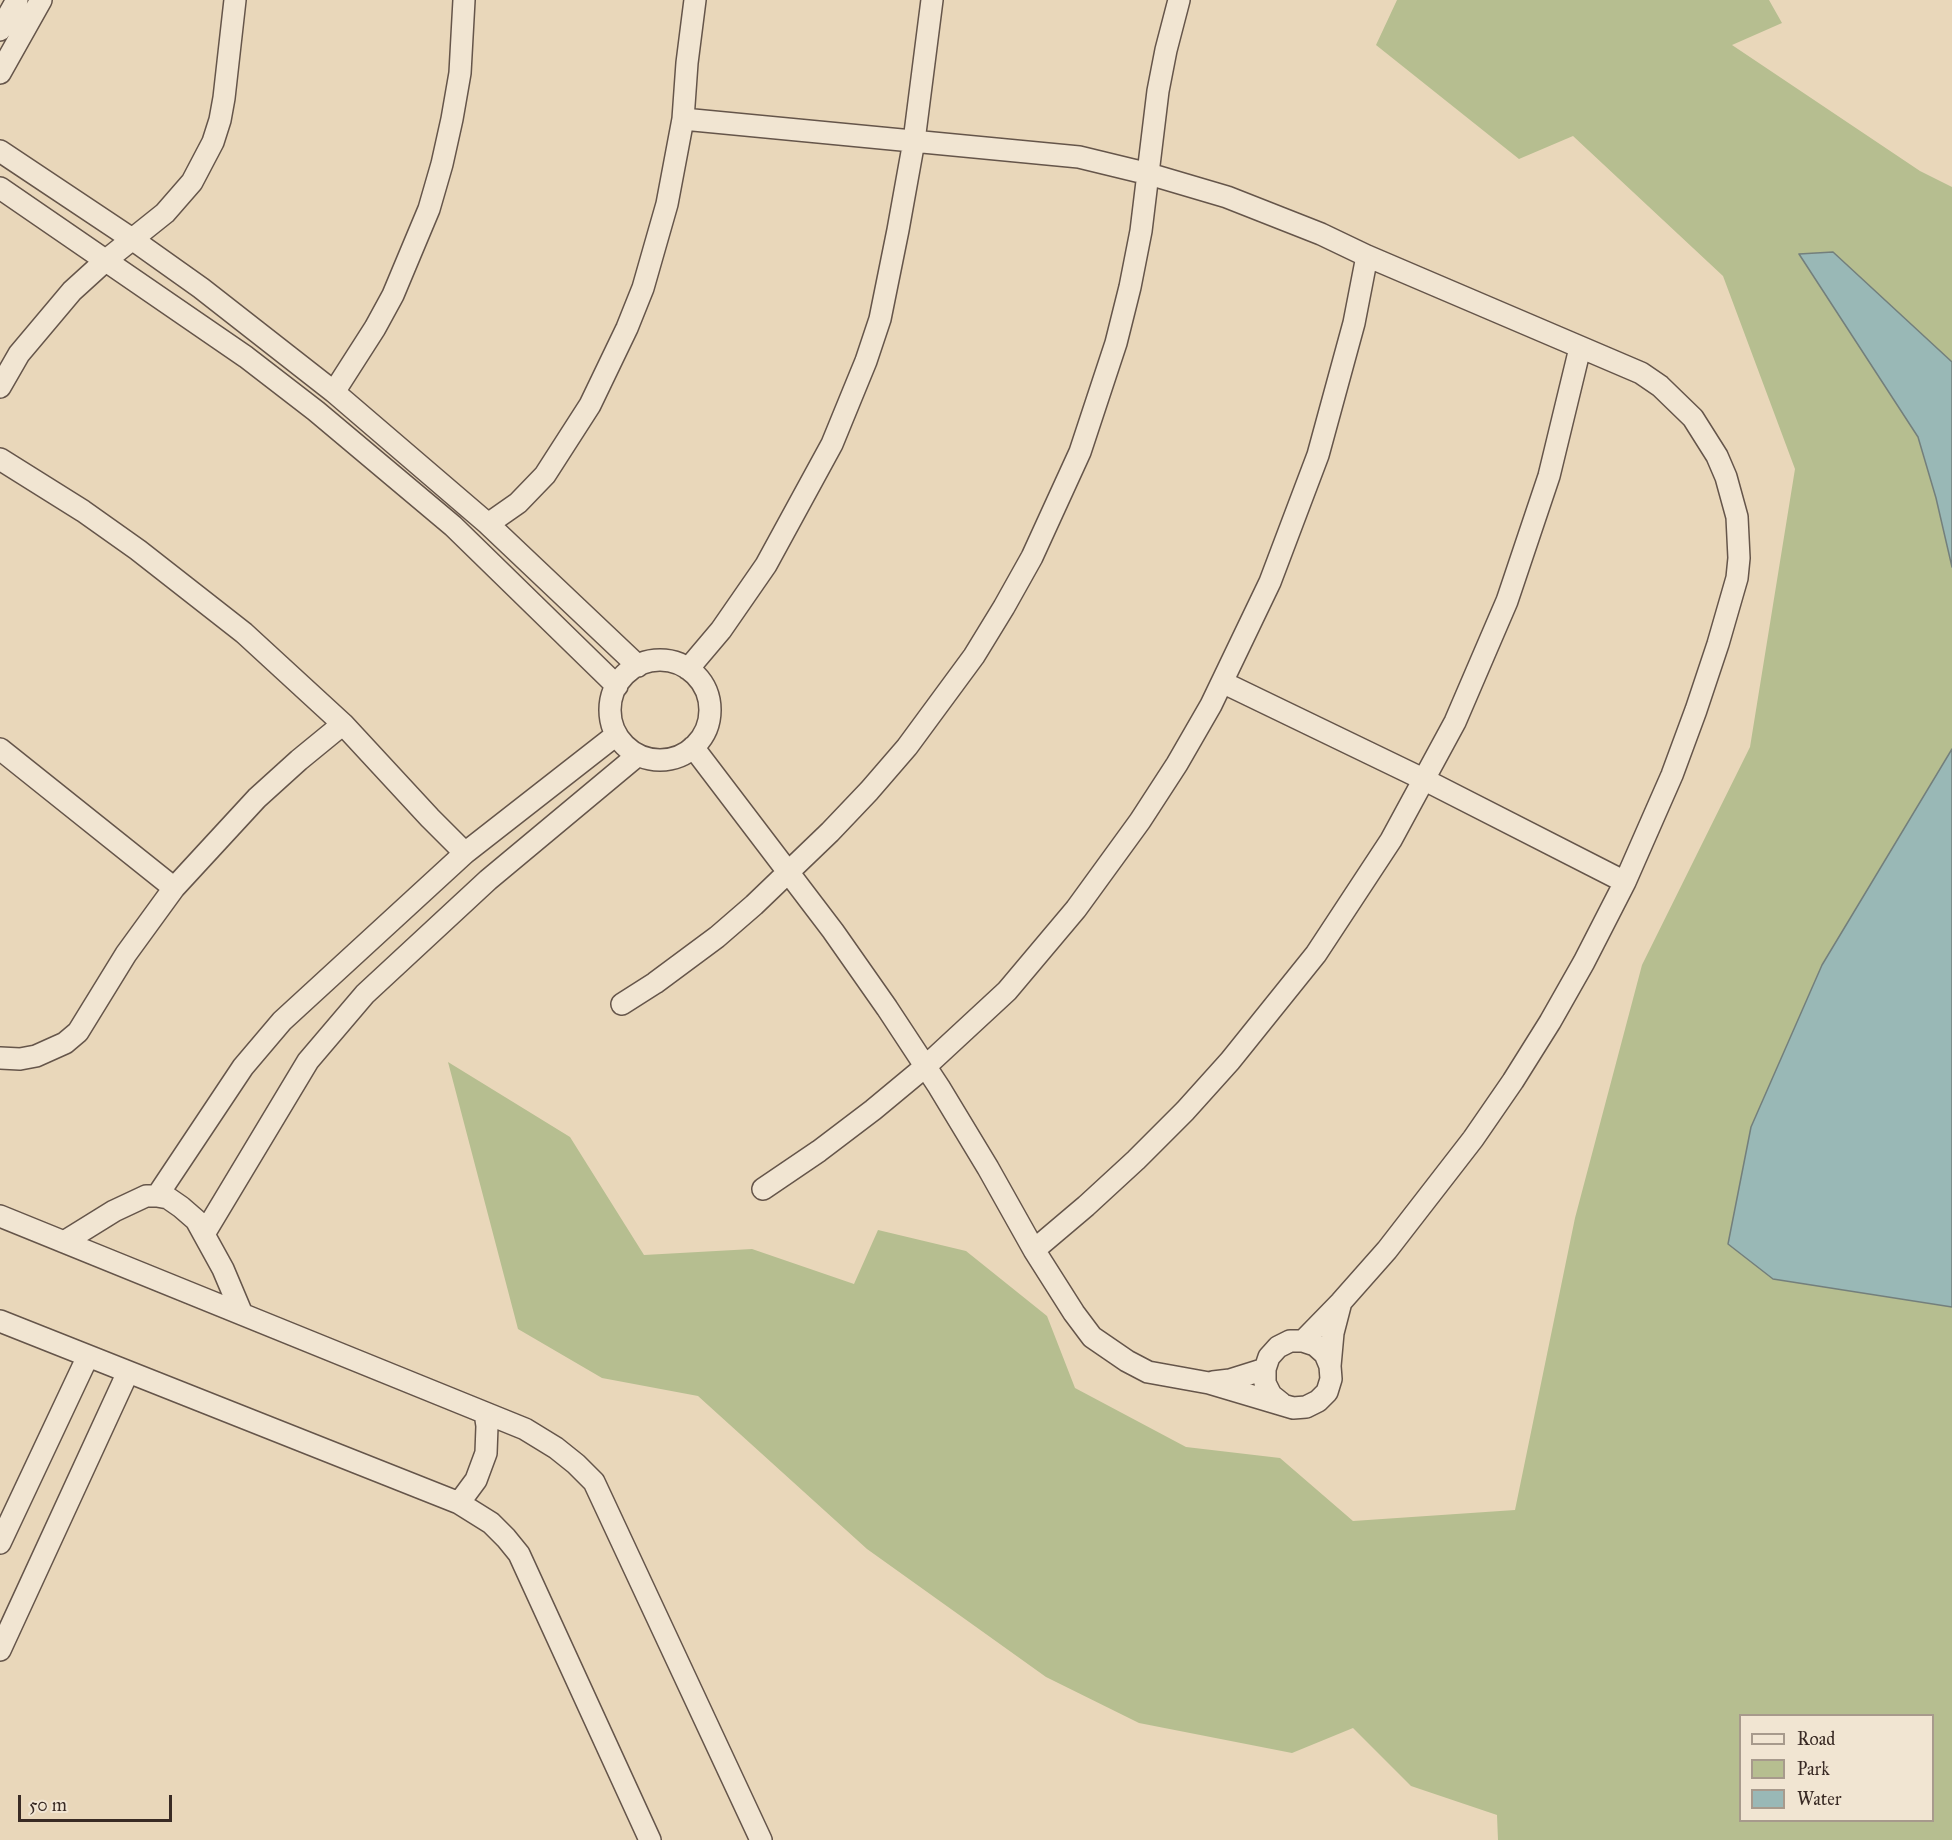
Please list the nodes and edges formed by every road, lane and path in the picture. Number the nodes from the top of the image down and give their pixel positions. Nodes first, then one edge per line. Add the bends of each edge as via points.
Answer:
1 (17, 0) edge
2 (41, 0) edge
3 (235, 0) edge
4 (464, 0) edge
5 (695, 0) edge
6 (932, 0) edge
7 (1179, 0) edge
8 (0, 30) edge
9 (0, 73) edge
10 (682, 119) junction
11 (914, 141) junction
12 (0, 151) edge
13 (1149, 174) junction
14 (0, 188) edge
15 (132, 239) junction
16 (1367, 256) junction
17 (105, 261) junction
18 (1580, 348) junction
19 (0, 387) edge
20 (334, 392) junction
21 (0, 459) edge
22 (488, 524) junction
23 (638, 666) junction
24 (688, 669) junction
25 (1222, 682) junction
26 (617, 686) junction
27 (343, 724) junction
28 (616, 735) junction
29 (693, 747) junction
30 (0, 749) edge
31 (638, 755) junction
32 (1425, 780) junction
33 (465, 853) junction
34 (789, 871) junction
35 (1625, 882) junction
36 (174, 888) junction
37 (622, 1004) dead end
38 (0, 1058) edge
39 (926, 1066) junction
40 (764, 1189) dead end
41 (157, 1196) junction
42 (0, 1216) edge
43 (204, 1234) junction
44 (64, 1242) junction
45 (1034, 1250) junction
46 (1341, 1302) junction
47 (242, 1314) junction
48 (0, 1321) edge
49 (1303, 1341) junction
50 (88, 1356) junction
51 (1330, 1366) junction
52 (1265, 1369) junction
53 (128, 1372) junction
54 (1209, 1383) junction
55 (1281, 1403) junction
56 (485, 1413) junction
57 (459, 1503) junction
58 (0, 1543) edge
59 (0, 1650) edge
60 (650, 1840) edge
61 (761, 1840) edge

1 - 8 street
2 - 9 street
3 - 15 street via 224,98 213,142 179,198
4 - 20 street via 460,73 429,209 393,295
5 - 10 street
6 - 11 street
7 - 13 street via 1158,91
10 - 11 street
10 - 22 street via 672,183 656,246 609,368 545,475 518,503
11 - 13 street via 1079,157
11 - 24 street via 880,319 850,404 766,565
12 - 15 street
13 - 16 street via 1275,215
13 - 34 street via 1130,287 1109,365 1080,452 1032,557 974,656 907,747
14 - 17 street
15 - 17 street
15 - 20 street
16 - 18 street
16 - 25 street via 1351,334 1318,454 1270,582
17 - 19 street via 36,332
17 - 26 street via 246,357 379,462 453,526
18 - 32 street via 1549,476 1507,601 1455,722
18 - 35 street via 1641,373 1693,418 1726,477 1735,506 1738,537 1737,578 1714,655 1672,775
20 - 22 street
21 - 27 street via 83,512 192,591
22 - 23 street
23 - 24 street via 660,660
23 - 26 street
24 - 29 street via 699,679 710,707 703,736
25 - 32 street
25 - 39 street via 1177,764 1076,909 1007,991
26 - 28 street via 610,706
27 - 33 street
27 - 36 street via 257,798
28 - 31 street
28 - 33 street
29 - 31 street via 667,760
29 - 34 street
30 - 36 street
31 - 43 street via 488,880 365,994 308,1061
32 - 35 street
32 - 45 street via 1391,840 1316,954 1245,1043 1185,1112
33 - 41 street via 282,1021 243,1067
34 - 37 street via 717,937
34 - 39 street
35 - 46 street via 1584,962 1513,1081 1431,1195
36 - 38 street via 126,954 78,1032 66,1043 36,1056
39 - 40 street
39 - 45 street
41 - 43 street via 181,1207
41 - 44 street via 146,1196 114,1211
42 - 44 street
43 - 47 street
44 - 47 street
45 - 54 street via 1092,1337 1148,1372
46 - 49 street
46 - 51 street
47 - 56 street
48 - 50 street
49 - 51 street via 1315,1345
49 - 52 street via 1290,1341 1278,1347
50 - 53 street
50 - 58 street
51 - 55 street via 1327,1392 1318,1401 1293,1408
52 - 54 street
52 - 55 street via 1265,1383
53 - 57 street
53 - 59 street
54 - 55 street
56 - 57 street via 486,1453 476,1480
56 - 61 street via 541,1438 594,1482
57 - 60 street via 491,1523 519,1554

